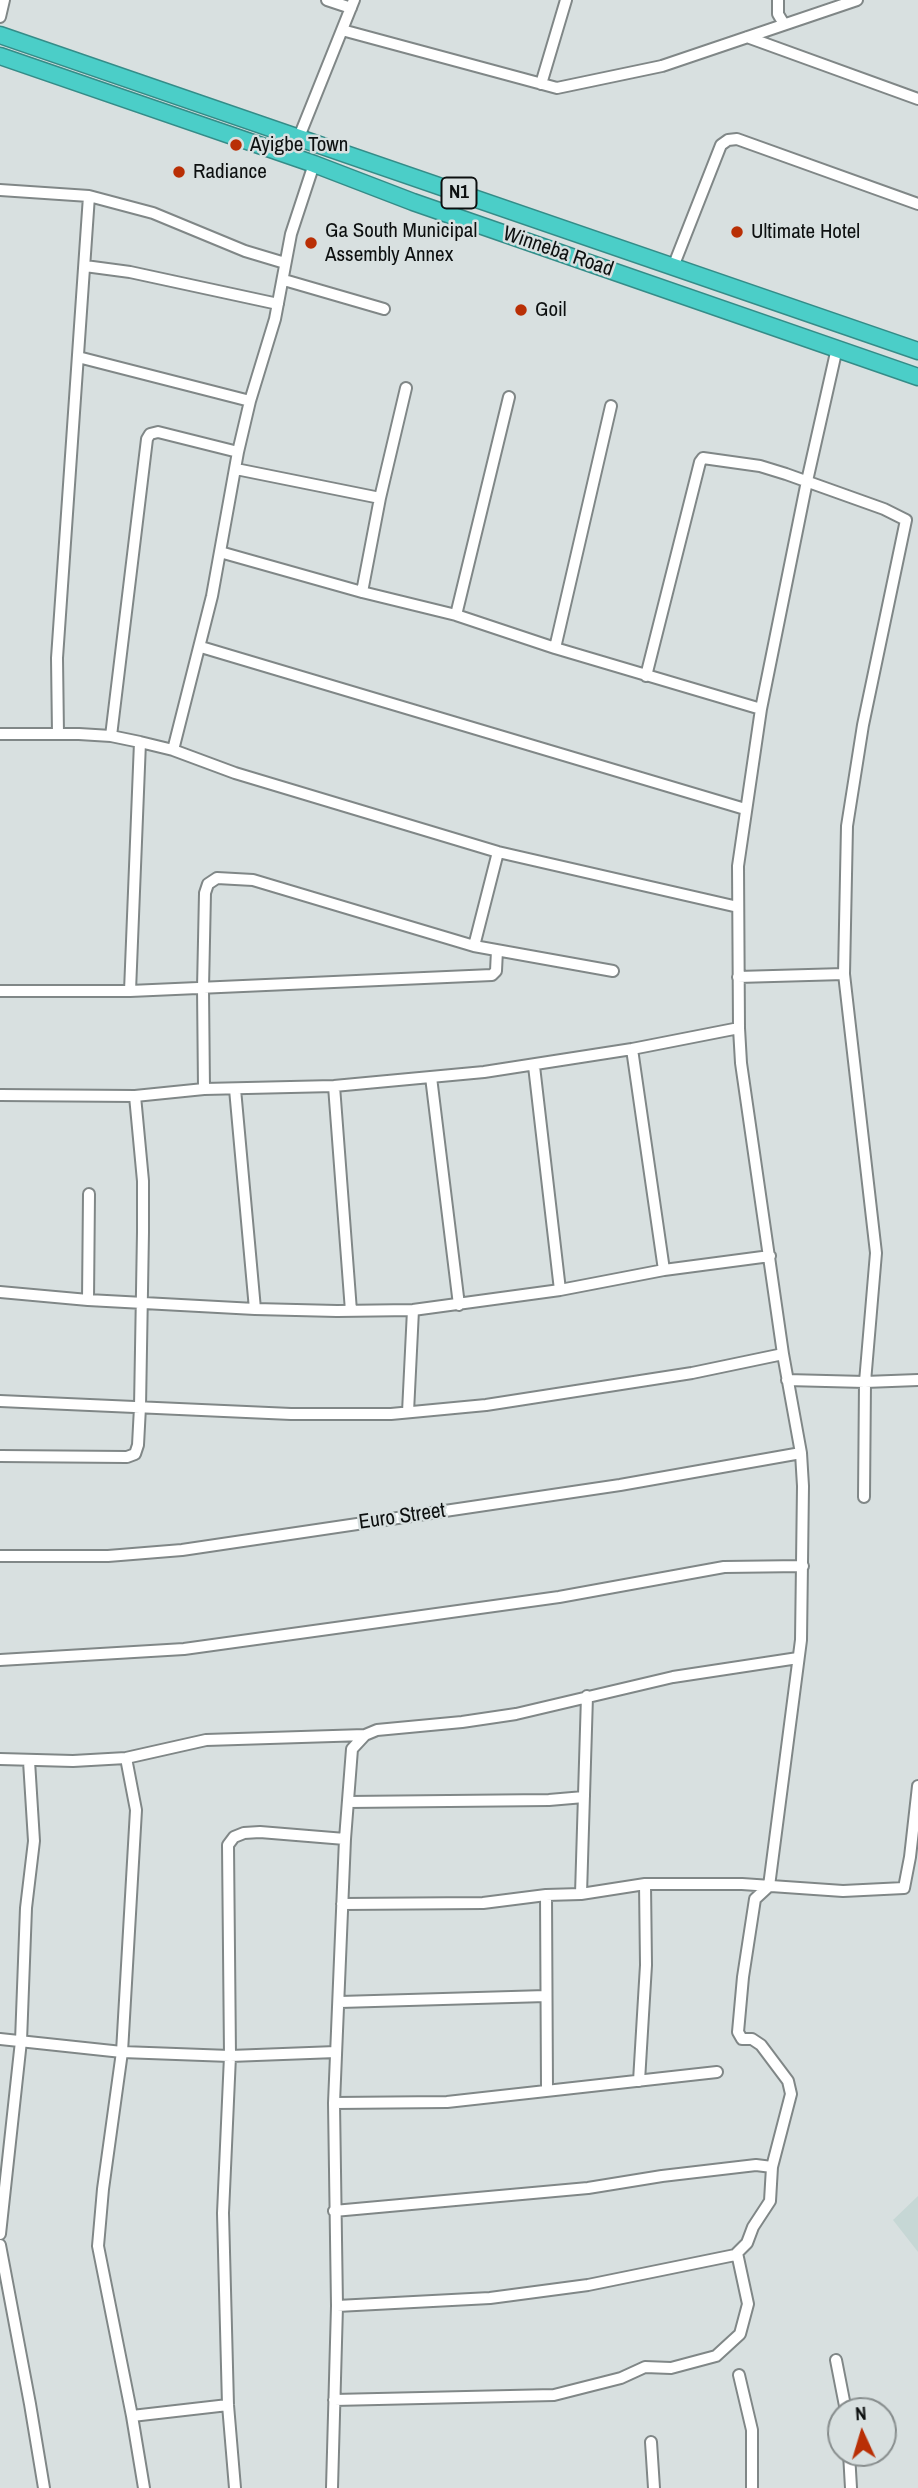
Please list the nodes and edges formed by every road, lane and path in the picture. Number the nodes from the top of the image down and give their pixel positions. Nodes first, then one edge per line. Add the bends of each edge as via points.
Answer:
1 (4, 0) edge
2 (327, 0) edge
3 (566, 0) edge
4 (778, 0) edge
5 (857, 0) edge
6 (352, 4) edge
7 (0, 17) edge
8 (784, 24) junction
9 (342, 30) junction
10 (0, 35) edge
11 (747, 37) junction
12 (0, 56) edge
13 (541, 84) junction
14 (918, 99) edge
15 (299, 137) junction
16 (314, 164) junction
17 (422, 180) junction
18 (0, 190) edge
19 (89, 197) junction
20 (413, 201) junction
21 (918, 204) edge
22 (285, 263) junction
23 (85, 266) junction
24 (673, 267) junction
25 (696, 275) junction
26 (284, 280) junction
27 (667, 290) junction
28 (278, 304) junction
29 (384, 309) dead end
30 (837, 348) junction
31 (918, 351) edge
32 (78, 357) junction
33 (918, 377) edge
34 (406, 388) dead end
35 (509, 397) dead end
36 (250, 401) junction
37 (611, 406) dead end
38 (238, 452) junction
39 (236, 469) junction
40 (807, 481) junction
41 (380, 498) junction
42 (220, 552) junction
43 (362, 592) junction
44 (456, 615) junction
45 (201, 647) junction
46 (555, 648) junction
47 (646, 676) junction
48 (761, 709) junction
49 (0, 734) edge
50 (58, 734) junction
51 (111, 736) junction
52 (140, 742) junction
53 (173, 750) junction
54 (745, 809) junction
55 (498, 852) junction
56 (738, 908) junction
57 (474, 946) junction
58 (497, 950) junction
59 (613, 971) dead end
60 (844, 974) junction
61 (738, 977) junction
62 (203, 988) junction
63 (0, 991) edge
64 (130, 991) junction
65 (739, 1028) junction
66 (632, 1049) junction
67 (534, 1066) junction
68 (431, 1077) junction
69 (334, 1086) junction
70 (235, 1089) junction
71 (204, 1090) junction
72 (0, 1096) edge
73 (135, 1097) junction
74 (89, 1194) dead end
75 (770, 1256) junction
76 (664, 1270) junction
77 (560, 1290) junction
78 (0, 1292) edge
79 (88, 1300) junction
80 (142, 1301) junction
81 (459, 1305) junction
82 (255, 1308) junction
83 (413, 1310) junction
84 (351, 1311) junction
85 (783, 1354) junction
86 (788, 1380) junction
87 (918, 1380) edge
88 (865, 1382) junction
89 (0, 1401) edge
90 (140, 1407) junction
91 (408, 1412) junction
92 (801, 1453) junction
93 (0, 1456) edge
94 (864, 1497) dead end
95 (0, 1556) edge
96 (803, 1566) junction
97 (798, 1658) junction
98 (0, 1660) edge
99 (587, 1696) junction
100 (365, 1735) junction
101 (125, 1758) junction
102 (0, 1759) edge
103 (29, 1761) junction
104 (918, 1786) edge
105 (584, 1797) junction
106 (348, 1802) junction
107 (345, 1839) junction
108 (645, 1884) junction
109 (769, 1885) junction
110 (581, 1894) junction
111 (546, 1895) junction
112 (342, 1904) junction
113 (546, 1996) junction
114 (340, 2001) junction
115 (0, 2039) edge
116 (21, 2041) junction
117 (122, 2052) junction
118 (336, 2052) junction
119 (230, 2056) junction
120 (717, 2072) dead end
121 (639, 2081) junction
122 (547, 2091) junction
123 (334, 2103) junction
124 (772, 2167) junction
125 (334, 2211) junction
126 (0, 2234) edge
127 (0, 2245) edge
128 (737, 2253) junction
129 (337, 2306) junction
130 (836, 2360) dead end
131 (739, 2375) dead end
132 (843, 2397) edge
133 (334, 2400) junction
134 (228, 2405) junction
135 (132, 2416) junction
136 (651, 2442) dead end
137 (850, 2467) edge
138 (44, 2488) edge
139 (144, 2488) edge
140 (235, 2488) edge
141 (332, 2488) edge
142 (654, 2488) edge
143 (752, 2488) edge
144 (851, 2488) edge

1 - 7 street
2 - 6 street
3 - 13 street
4 - 8 street
5 - 8 street
6 - 9 street
8 - 11 street
9 - 13 street
9 - 15 street
10 - 15 highway, Winneba Road / N1
11 - 13 street via 662,66 558,88
11 - 14 street
12 - 16 highway, Winneba Road / N1
15 - 17 highway, Winneba Road / N1
16 - 20 highway, Winneba Road / N1
16 - 22 street
17 - 20 highway
17 - 24 highway, Winneba Road / N1
18 - 19 street
19 - 22 street via 153,213
19 - 23 street
20 - 27 highway, Winneba Road / N1
21 - 24 street via 737,139 728,140 721,145
22 - 26 street
23 - 28 street
23 - 32 street
24 - 25 highway, Winneba Road / N1
25 - 27 highway via 672,277
25 - 31 highway, Winneba Road / N1
26 - 28 street
26 - 29 street
27 - 30 highway, Winneba Road / N1
28 - 36 street
30 - 33 highway, Winneba Road / N1
30 - 40 street
32 - 36 street
32 - 50 street via 57,658
34 - 41 street
35 - 44 street
36 - 38 street
37 - 46 street
38 - 39 street
38 - 51 street via 158,432 147,439
39 - 41 street
39 - 42 street
40 - 47 street via 760,466 703,458
40 - 48 street
40 - 60 street via 906,520 847,826
41 - 43 street
42 - 43 street
42 - 45 street
43 - 44 street
44 - 46 street
45 - 53 street
45 - 54 street
46 - 47 street
47 - 48 street
48 - 54 street
49 - 50 street
50 - 51 street
51 - 52 street
52 - 53 street
52 - 64 street
53 - 55 street
54 - 56 street
55 - 56 street
55 - 57 street
56 - 61 street
57 - 58 street
57 - 62 street via 253,880 217,878 205,893
58 - 59 street
58 - 62 street via 492,975
60 - 61 street
60 - 88 street via 876,1253
61 - 65 street
62 - 64 street
62 - 71 street
63 - 64 street
65 - 66 street
65 - 75 street
66 - 67 street
66 - 76 street
67 - 68 street
67 - 77 street
68 - 69 street
68 - 81 street
69 - 70 street
69 - 84 street
70 - 71 street
70 - 82 street
71 - 73 street
72 - 73 street
73 - 80 street via 143,1181
74 - 79 street
75 - 76 street
75 - 85 street
76 - 77 street
77 - 81 street
78 - 79 street
79 - 80 street
80 - 82 street
80 - 90 street
81 - 83 street
82 - 84 street
83 - 84 street
83 - 91 street
85 - 86 street
85 - 91 street via 499,1403
86 - 88 street
86 - 92 street
87 - 88 street
88 - 94 street
89 - 90 street
90 - 91 street via 291,1414
90 - 93 street via 138,1445 135,1454 127,1457
92 - 95 street, Euro Street via 620,1485 182,1549 108,1556
92 - 96 street
96 - 97 street
96 - 98 street via 724,1567 545,1599 184,1649
97 - 99 street
97 - 109 street
99 - 100 street via 516,1714
99 - 105 street
100 - 101 street via 206,1740
100 - 106 street via 352,1749
101 - 103 street
101 - 117 street via 136,1810
102 - 103 street
103 - 116 street via 34,1841 26,1909
104 - 109 street via 904,1888 843,1891
105 - 106 street
105 - 110 street
106 - 107 street
107 - 112 street
107 - 119 street via 244,1833 229,1845
108 - 109 street
108 - 110 street
108 - 121 street
109 - 124 street via 755,1899 738,2032 743,2039 761,2045 788,2081 791,2094
110 - 111 street
111 - 112 street via 484,1903
111 - 113 street
112 - 114 street
113 - 114 street
113 - 122 street
114 - 118 street
115 - 116 street
116 - 117 street
116 - 126 street
117 - 119 street
117 - 135 street via 98,2246
118 - 119 street
118 - 123 street
119 - 134 street via 223,2213
120 - 121 street
121 - 122 street
122 - 123 street via 447,2102
123 - 125 street
124 - 125 street via 755,2165 588,2188
124 - 128 street via 770,2202
125 - 129 street
127 - 138 street
128 - 129 street via 587,2285 490,2298
128 - 133 street via 748,2304 740,2334 716,2356 671,2368 645,2367 554,2395
129 - 133 street
130 - 132 street
131 - 143 street via 752,2430
133 - 141 street
134 - 135 street
134 - 140 street
135 - 139 street
136 - 142 street
137 - 144 street

